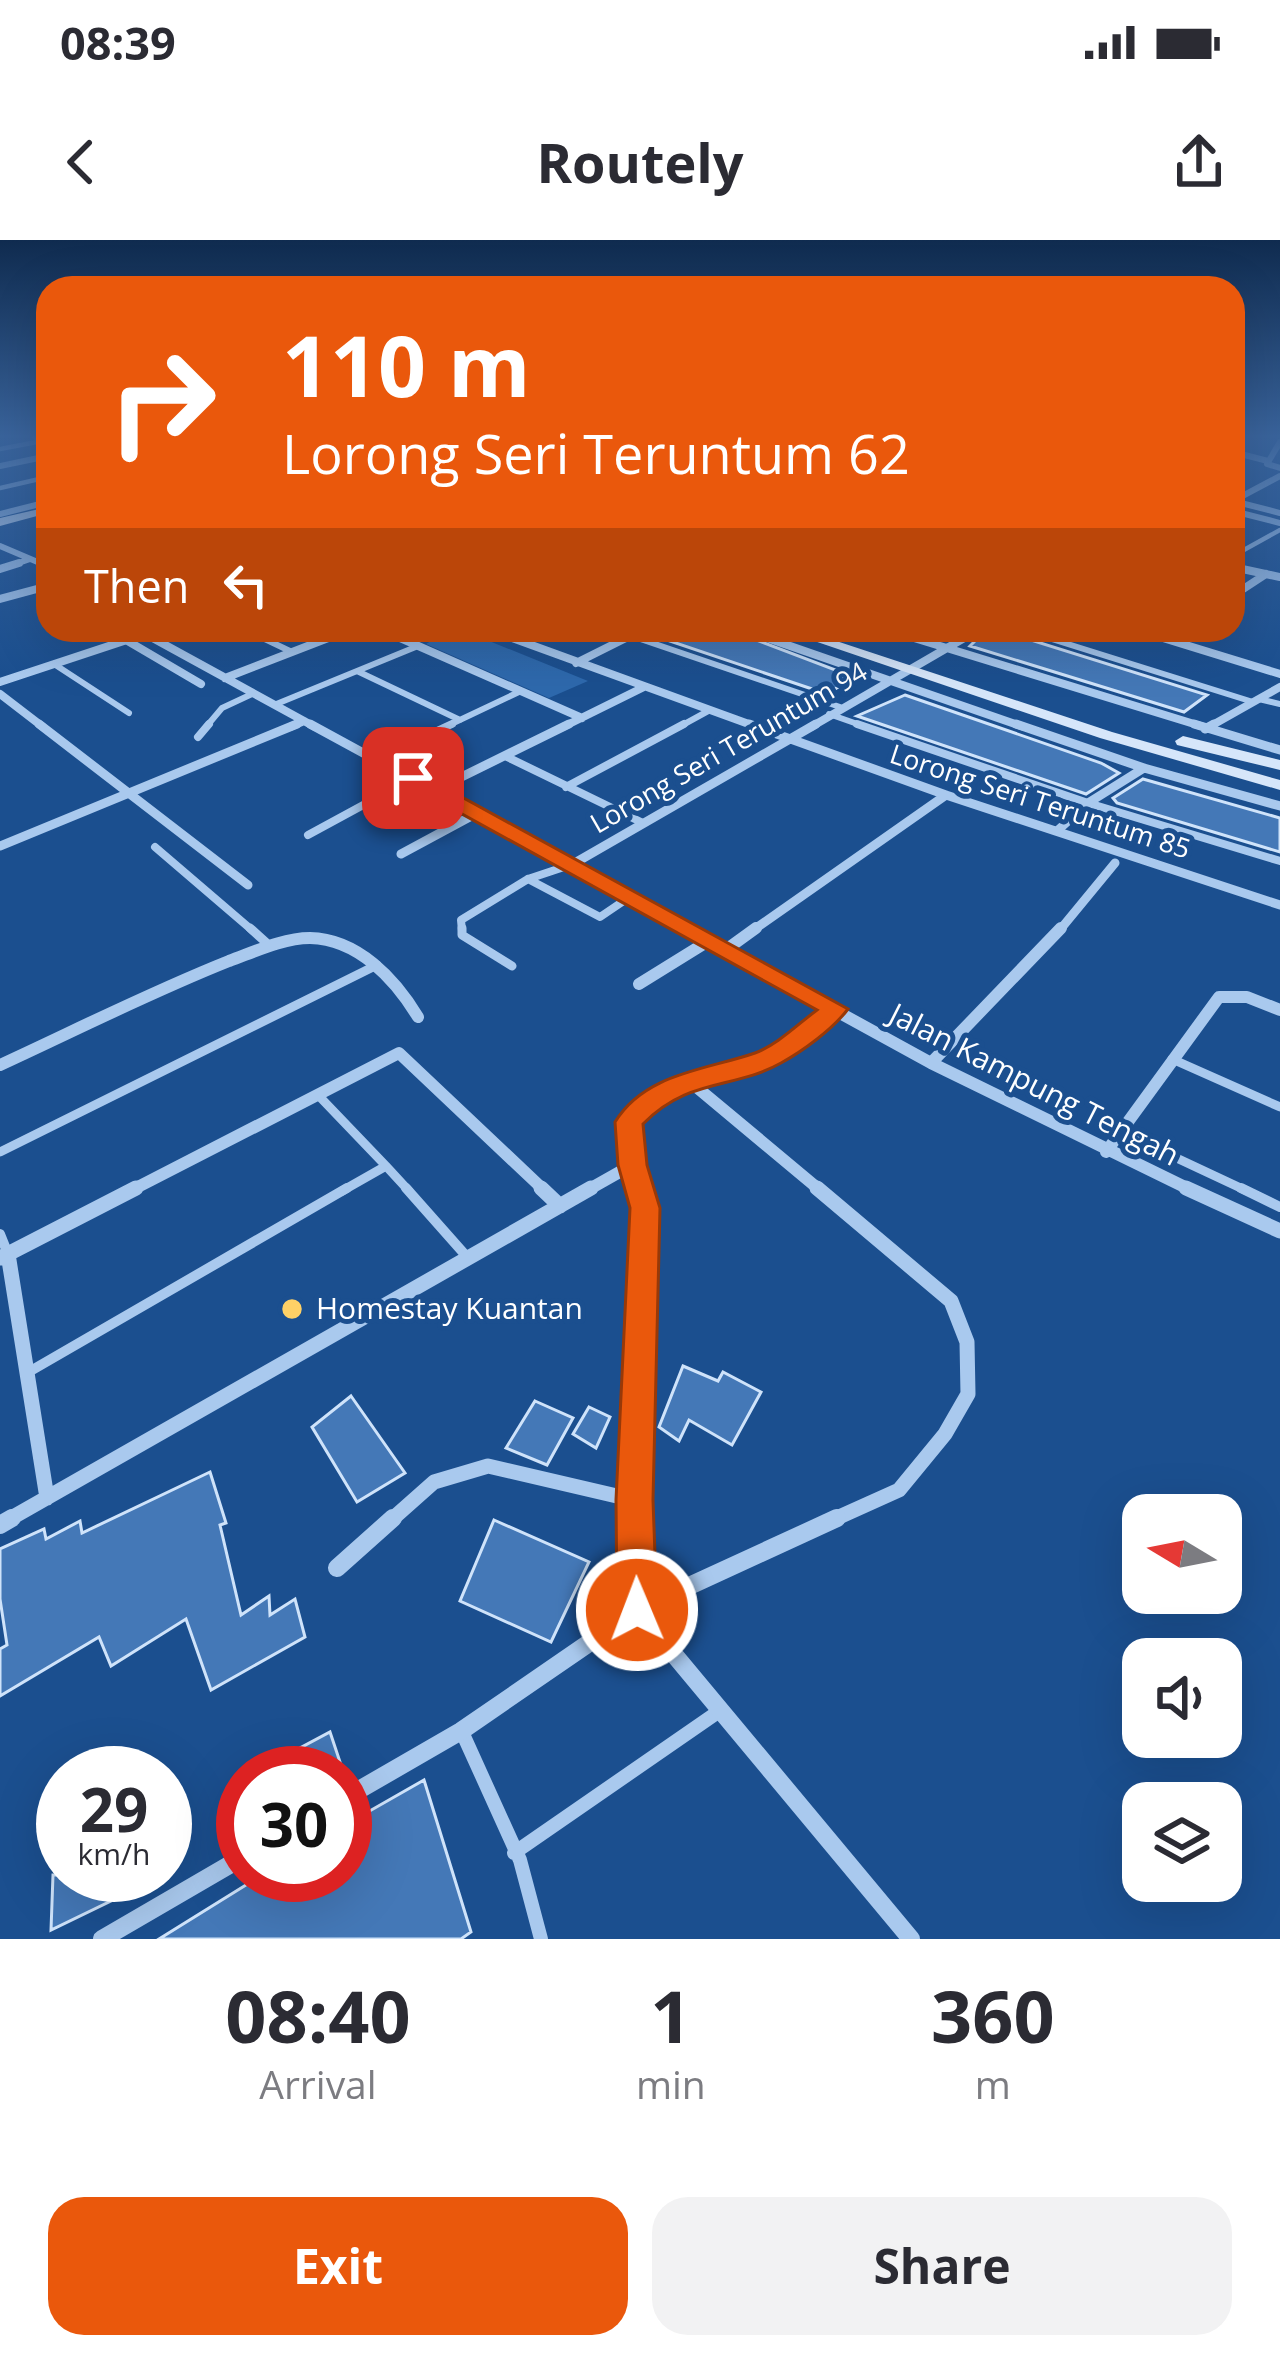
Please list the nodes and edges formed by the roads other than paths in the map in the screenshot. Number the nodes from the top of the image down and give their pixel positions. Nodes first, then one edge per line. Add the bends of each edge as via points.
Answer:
1 (1249, 516) edge
2 (1280, 527) edge
3 (0, 546) edge
4 (1245, 549) edge
5 (31, 559) junction
6 (36, 561) edge
7 (0, 569) edge
8 (1245, 570) edge
9 (1266, 574) junction
10 (1280, 577) edge
11 (1245, 588) edge
12 (36, 589) edge
13 (0, 599) edge
14 (120, 642) edge
15 (129, 642) edge
16 (159, 642) edge
17 (272, 642) edge
18 (318, 642) edge
19 (409, 642) edge
20 (521, 642) edge
21 (619, 642) edge
22 (649, 642) edge
23 (779, 642) edge
24 (834, 642) edge
25 (861, 642) edge
26 (932, 642) edge
27 (954, 642) edge
28 (1063, 642) edge
29 (1176, 642) edge
30 (418, 646) junction
31 (946, 646) junction
32 (292, 652) junction
33 (576, 663) junction
34 (914, 663) junction
35 (54, 664) junction
36 (357, 671) junction
37 (1280, 674) edge
38 (225, 678) junction
39 (887, 679) junction
40 (0, 682) edge
41 (201, 684) dead end
42 (645, 687) junction
43 (1280, 687) edge
44 (521, 692) junction
45 (0, 694) edge
46 (252, 694) junction
47 (1256, 700) junction
48 (1280, 704) edge
49 (274, 705) junction
50 (840, 707) junction
51 (710, 710) junction
52 (129, 713) dead end
53 (828, 714) junction
54 (582, 718) junction
55 (460, 720) junction
56 (304, 722) junction
57 (1204, 730) junction
58 (198, 736) dead end
59 (787, 738) junction
60 (1280, 750) edge
61 (505, 756) junction
62 (377, 759) junction
63 (1280, 765) edge
64 (1144, 768) junction
65 (413, 778) junction
66 (566, 788) junction
67 (1280, 789) edge
68 (435, 790) junction
69 (946, 795) junction
70 (130, 796) junction
71 (1266, 802) junction
72 (1088, 803) junction
73 (1280, 806) edge
74 (477, 813) junction
75 (643, 823) junction
76 (1057, 831) junction
77 (308, 835) dead end
78 (0, 847) edge
79 (155, 848) dead end
80 (400, 854) dead end
81 (1280, 861) edge
82 (1115, 863) dead end
83 (573, 864) junction
84 (528, 879) junction
85 (248, 885) dead end
86 (631, 896) junction
87 (1280, 905) edge
88 (710, 940) junction
89 (270, 946) junction
90 (727, 949) junction
91 (377, 964) junction
92 (512, 967) dead end
93 (639, 984) dead end
94 (835, 1009) junction
95 (1280, 1010) edge
96 (418, 1017) dead end
97 (1172, 1059) junction
98 (931, 1063) junction
99 (0, 1065) edge
100 (688, 1080) junction
101 (317, 1095) junction
102 (1280, 1107) edge
103 (1121, 1132) junction
104 (0, 1152) edge
105 (1106, 1152) junction
106 (632, 1165) junction
107 (386, 1166) junction
108 (560, 1206) junction
109 (1280, 1207) edge
110 (1280, 1231) edge
111 (0, 1234) edge
112 (4, 1256) edge
113 (468, 1258) junction
114 (27, 1373) junction
115 (47, 1498) junction
116 (634, 1500) junction
117 (0, 1525) edge
118 (337, 1568) dead end
119 (637, 1610) junction
120 (718, 1712) junction
121 (461, 1731) junction
122 (372, 1782) edge
123 (514, 1853) junction
124 (216, 1873) edge
125 (102, 1939) edge
126 (541, 1939) edge
127 (911, 1939) edge

1 - 2 street
2 - 4 lane
3 - 5 street
5 - 6 street
5 - 7 street
8 - 9 street
9 - 10 street
9 - 11 street
12 - 13 street
14 - 35 street
15 - 41 street
16 - 38 street, Jalan Kampung Tengah
17 - 32 lane
18 - 32 street
19 - 30 street
20 - 33 street, Lorong Seri Teruntum 85
21 - 33 street
22 - 50 lane
23 - 39 street
24 - 34 main road
25 - 34 main road
26 - 31 street
27 - 31 street, Lorong Seri Teruntum 94
28 - 47 lane
29 - 37 street
30 - 36 lane
30 - 44 street
31 - 34 street, Lorong Seri Teruntum 94
31 - 57 street
32 - 38 street
33 - 42 street, Lorong Seri Teruntum 85
34 - 39 street, Lorong Seri Teruntum 94
34 - 63 main road
34 - 67 main road
35 - 40 street
35 - 52 lane
36 - 49 lane
36 - 55 lane
38 - 46 street, Jalan Kampung Tengah
39 - 50 street, Lorong Seri Teruntum 94
39 - 64 street
42 - 51 street, Lorong Seri Teruntum 85
42 - 54 street
43 - 47 street
44 - 54 street
44 - 55 lane
45 - 70 street
46 - 49 street, Jalan Kampung Tengah
46 - 58 lane via 222,708
47 - 48 lane
47 - 57 street
49 - 56 street, Jalan Kampung Tengah
50 - 53 street, Lorong Seri Teruntum 94
51 - 59 street, Lorong Seri Teruntum 85
51 - 66 lane
53 - 59 street, Lorong Seri Teruntum 94
53 - 72 lane
54 - 61 street
55 - 62 lane
56 - 62 street, Jalan Kampung Tengah
56 - 70 street
57 - 60 street
59 - 69 street, Lorong Seri Teruntum 85
59 - 75 street, Lorong Seri Teruntum 94
61 - 66 lane
61 - 68 street
62 - 65 street, Jalan Kampung Tengah
64 - 71 street
64 - 72 street
65 - 68 street, Jalan Kampung Tengah
65 - 77 lane
66 - 75 lane
67 - 71 street
68 - 74 street, Jalan Kampung Tengah
69 - 76 street, Lorong Seri Teruntum 85
69 - 90 street
70 - 78 street
70 - 85 street
71 - 73 street
72 - 76 street
72 - 81 lane
74 - 80 street
74 - 83 street, Jalan Kampung Tengah
75 - 83 street, Lorong Seri Teruntum 94
76 - 87 street, Lorong Seri Teruntum 85
79 - 89 lane
82 - 98 street via 986,1013
83 - 84 lane
83 - 86 street, Jalan Kampung Tengah
84 - 86 lane via 600,917
84 - 92 lane via 461,920 462,935
86 - 88 street, Jalan Kampung Tengah
88 - 90 street, Jalan Kampung Tengah
88 - 93 street
89 - 91 street via 331,942
89 - 99 street
90 - 94 street, Jalan Kampung Tengah
91 - 96 street
91 - 104 lane
94 - 98 street, Jalan Kampung Tengah
94 - 100 street via 770,1058
95 - 97 street via 1219,997
97 - 102 lane
97 - 103 street
98 - 105 street, Jalan Kampung Tengah
100 - 106 street via 629,1122
100 - 119 street via 951,1301 967,1342 968,1394 899,1490
101 - 107 lane
101 - 108 street via 399,1053
101 - 112 street
103 - 105 street
103 - 109 lane
105 - 110 street, Jalan Kampung Tengah
106 - 108 street
106 - 116 street via 645,1208
107 - 113 lane
107 - 114 lane
108 - 113 street
111 - 112 lane
112 - 114 street
113 - 115 street
114 - 115 street
115 - 117 street
116 - 118 street via 488,1466 434,1482
116 - 119 street
119 - 120 street
119 - 121 street
120 - 123 lane
120 - 127 street
121 - 122 street
121 - 123 lane
123 - 126 lane
124 - 125 street

